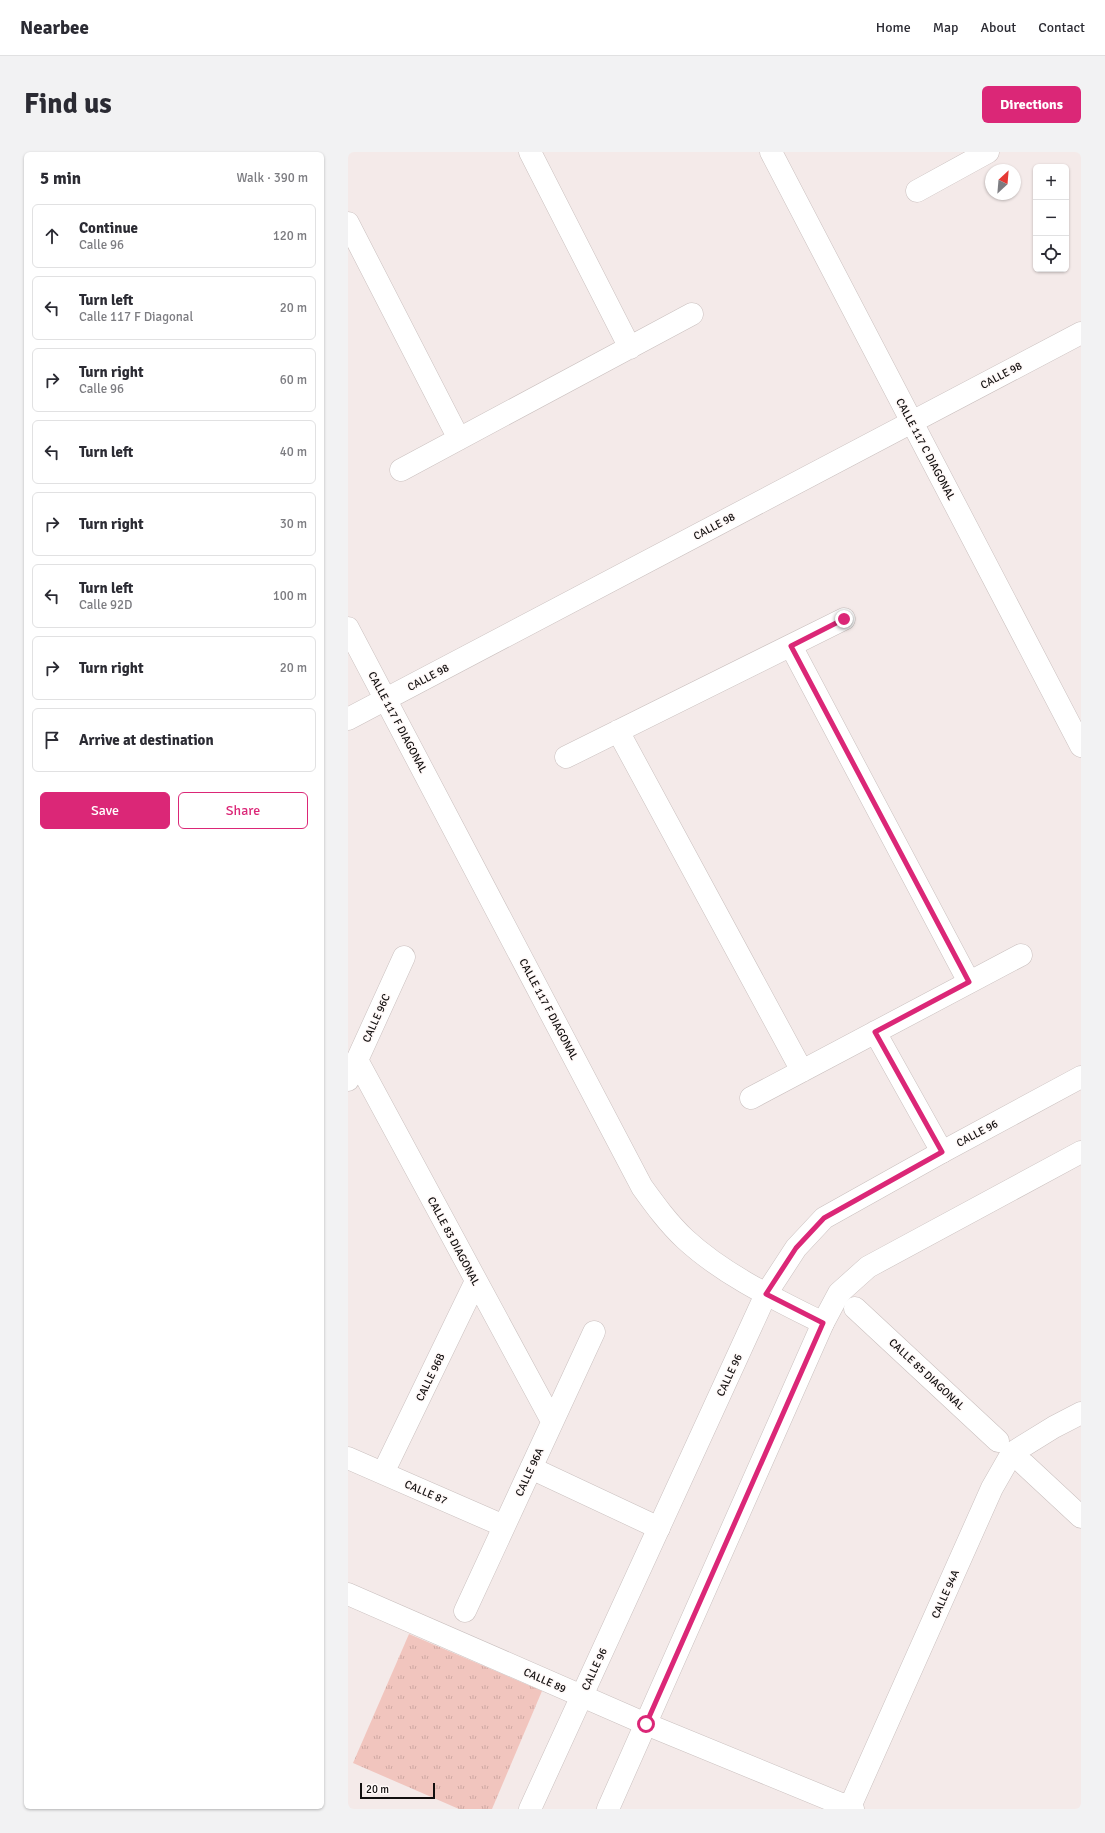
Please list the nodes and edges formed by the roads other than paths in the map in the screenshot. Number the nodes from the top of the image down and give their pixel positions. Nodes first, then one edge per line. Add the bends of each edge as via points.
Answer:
1 (530, 152) edge
2 (771, 152) edge
3 (988, 152) edge
4 (917, 191) dead end
5 (348, 223) edge
6 (692, 314) dead end
7 (1081, 333) edge
8 (630, 348) junction
9 (912, 422) junction
10 (459, 439) junction
11 (401, 470) dead end
12 (844, 619) dead end
13 (348, 628) edge
14 (791, 646) junction
15 (386, 700) junction
16 (348, 719) edge
17 (618, 731) junction
18 (1081, 746) edge
19 (566, 757) dead end
20 (1021, 955) dead end
21 (404, 957) dead end
22 (969, 982) junction
23 (875, 1032) junction
24 (357, 1060) junction
25 (802, 1071) junction
26 (1081, 1077) edge
27 (348, 1080) edge
28 (751, 1098) dead end
29 (942, 1152) junction
30 (1081, 1152) edge
31 (476, 1281) junction
32 (766, 1294) junction
33 (855, 1308) dead end
34 (823, 1323) junction
35 (594, 1332) dead end
36 (1081, 1413) edge
37 (552, 1421) junction
38 (998, 1440) dead end
39 (348, 1458) edge
40 (1024, 1464) dead end
41 (531, 1468) junction
42 (383, 1473) junction
43 (1081, 1517) edge
44 (504, 1526) junction
45 (659, 1528) junction
46 (348, 1594) edge
47 (465, 1611) dead end
48 (581, 1696) junction
49 (646, 1724) junction
50 (530, 1809) edge
51 (608, 1809) edge
52 (851, 1809) edge

1 - 8 street
2 - 9 street, CALLE 117 C DIAGONAL
3 - 4 street
5 - 10 street
6 - 8 street
7 - 9 street, CALLE 98
8 - 10 street
9 - 15 street, CALLE 98
9 - 18 street, CALLE 117 C DIAGONAL
10 - 11 street
12 - 14 street
13 - 15 street, CALLE 117 F DIAGONAL
14 - 17 street
14 - 22 street
15 - 16 street, CALLE 98
15 - 32 street, CALLE 117 F DIAGONAL via 642,1187 685,1239 718,1264
17 - 19 street
17 - 25 street
20 - 22 street
21 - 24 street, CALLE 96C
22 - 23 street
23 - 25 street
23 - 29 street
24 - 27 street, CALLE 96C
24 - 31 street, CALLE 83 DIAGONAL
25 - 28 street
26 - 29 street, CALLE 96
29 - 32 street, CALLE 96 via 824,1218 796,1248
30 - 34 street via 868,1267 839,1293
31 - 37 street, CALLE 83 DIAGONAL
31 - 42 street, CALLE 96B
32 - 34 street, CALLE 117 F DIAGONAL
32 - 45 street, CALLE 96
33 - 38 street, CALLE 85 DIAGONAL
34 - 49 street
35 - 37 street, CALLE 96A
36 - 52 street, CALLE 94A via 1012,1453 992,1488
37 - 41 street, CALLE 96A
39 - 42 street, CALLE 87
40 - 43 street
41 - 44 street, CALLE 96A
41 - 45 street
42 - 44 street, CALLE 87
44 - 47 street, CALLE 96A
45 - 48 street, CALLE 96
46 - 48 street, CALLE 89
48 - 49 street, CALLE 89
48 - 50 street, CALLE 96
49 - 51 street
49 - 52 street, CALLE 89

